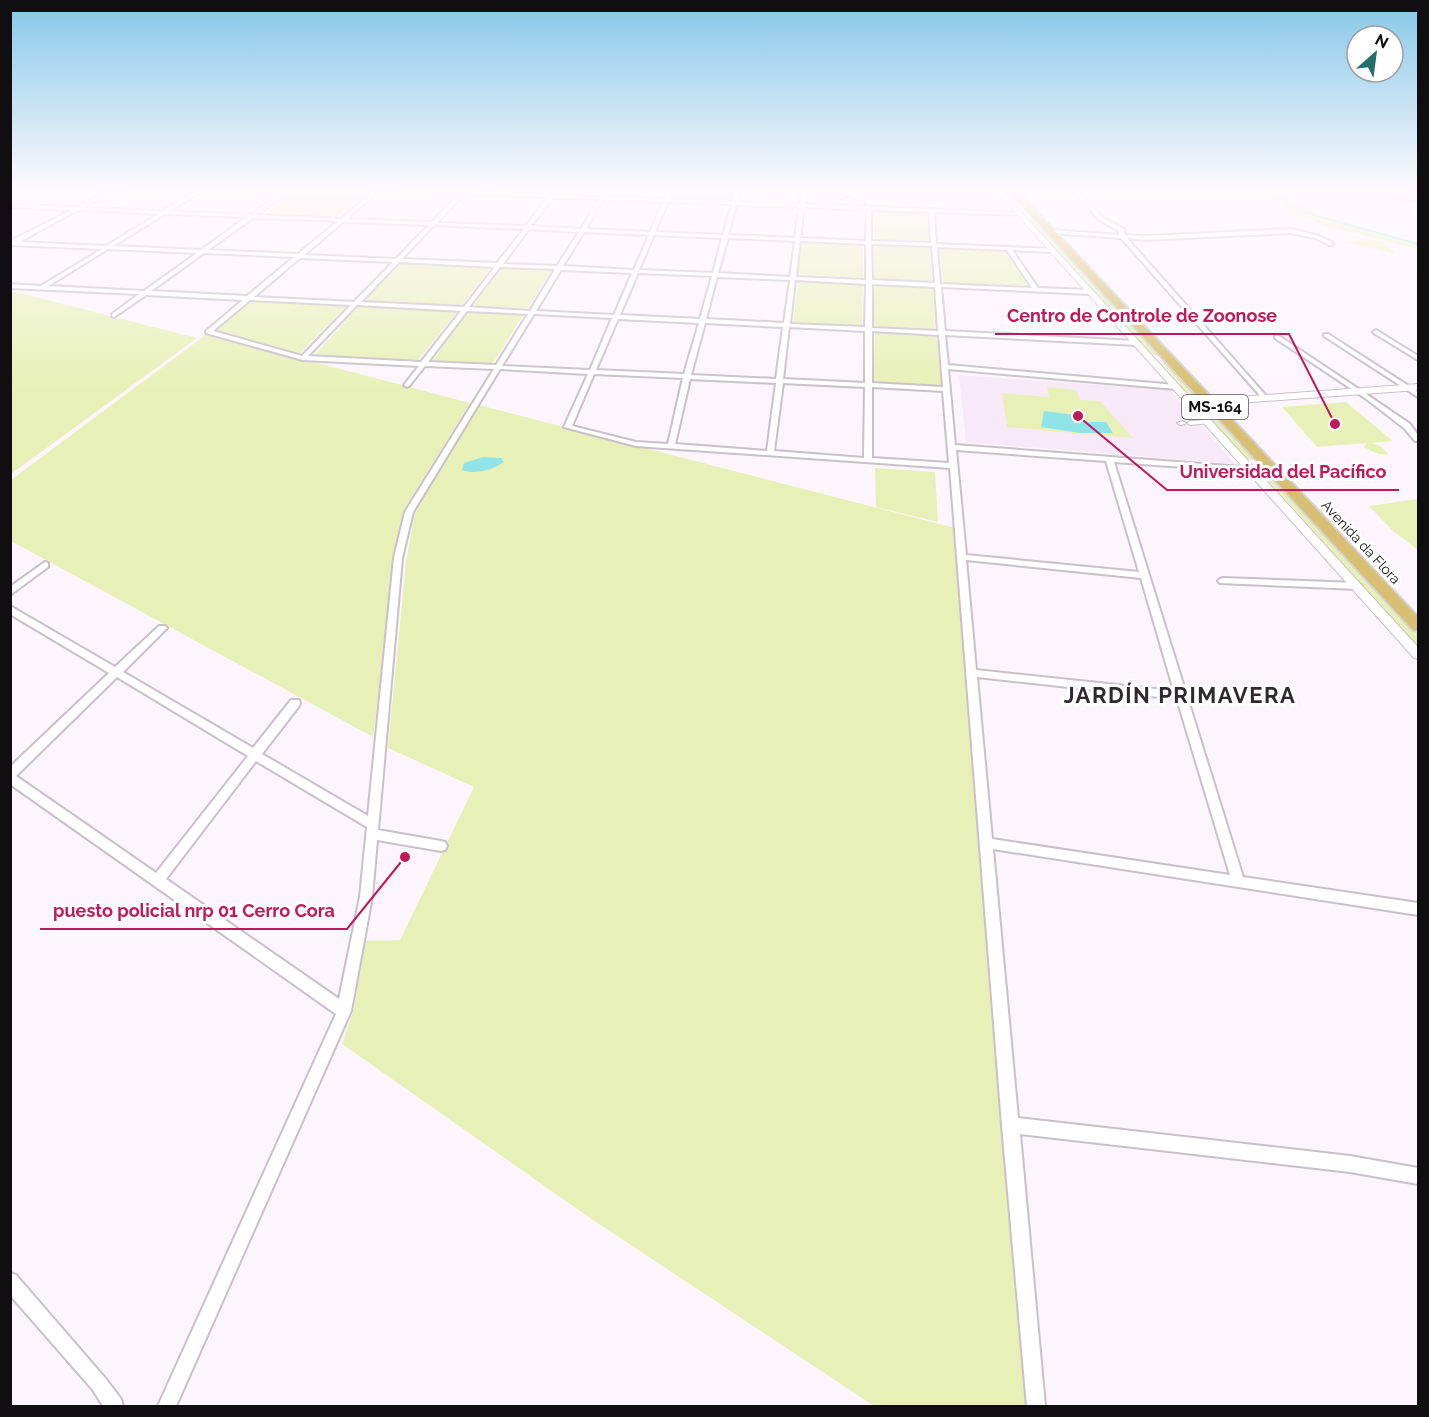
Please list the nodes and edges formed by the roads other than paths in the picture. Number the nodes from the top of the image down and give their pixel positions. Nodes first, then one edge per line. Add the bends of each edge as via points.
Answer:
1 (94, 256) edge
2 (196, 256) edge
3 (299, 256) edge
4 (302, 256) edge
5 (402, 256) edge
6 (506, 256) edge
7 (566, 256) edge
8 (642, 256) edge
9 (720, 256) edge
10 (796, 256) edge
11 (869, 256) edge
12 (935, 256) edge
13 (1014, 256) edge
14 (1058, 256) edge
15 (1074, 256) edge
16 (1140, 256) edge
17 (398, 260) junction
18 (499, 265) junction
19 (560, 267) junction
20 (636, 271) junction
21 (715, 274) junction
22 (793, 278) junction
23 (868, 281) junction
24 (10, 285) edge
25 (937, 285) junction
26 (43, 287) junction
27 (1036, 289) junction
28 (1090, 291) junction
29 (145, 292) junction
30 (32, 294) dead end
31 (249, 298) junction
32 (356, 304) junction
33 (466, 308) junction
34 (532, 311) junction
35 (114, 315) dead end
36 (616, 316) junction
37 (702, 320) junction
38 (787, 325) junction
39 (868, 329) junction
40 (1376, 332) dead end
41 (942, 333) junction
42 (1326, 335) dead end
43 (1277, 337) dead end
44 (1137, 343) junction
45 (303, 358) junction
46 (1419, 358) edge
47 (423, 364) junction
48 (945, 367) junction
49 (497, 368) junction
50 (591, 373) junction
51 (687, 377) junction
52 (780, 382) junction
53 (407, 385) dead end
54 (868, 386) junction
55 (1176, 387) junction
56 (946, 389) junction
57 (1416, 391) edge
58 (1356, 392) junction
59 (1367, 397) junction
60 (1265, 398) junction
61 (1213, 405) junction
62 (1208, 422) junction
63 (1190, 423) dead end
64 (1419, 439) edge
65 (671, 447) junction
66 (951, 447) junction
67 (770, 454) junction
68 (1109, 459) junction
69 (868, 460) junction
70 (953, 466) junction
71 (1252, 470) junction
72 (961, 557) junction
73 (45, 565) dead end
74 (1144, 575) junction
75 (1223, 581) dead end
76 (1357, 586) junction
77 (10, 592) edge
78 (10, 609) edge
79 (1419, 626) edge
80 (162, 628) dead end
81 (1419, 655) edge
82 (116, 673) junction
83 (971, 673) junction
84 (1180, 695) junction
85 (295, 703) dead end
86 (255, 755) junction
87 (10, 776) edge
88 (373, 830) junction
89 (986, 843) junction
90 (441, 846) dead end
91 (157, 881) junction
92 (1238, 882) junction
93 (1419, 909) edge
94 (345, 1011) junction
95 (1010, 1125) junction
96 (1419, 1176) edge
97 (10, 1281) edge
98 (114, 1407) edge
99 (167, 1407) edge
100 (1036, 1407) edge

1 - 26 street
2 - 29 street
3 - 31 street
4 - 17 street
5 - 17 street
6 - 18 street
7 - 19 street
8 - 20 street
9 - 21 street
10 - 22 street
11 - 23 street
12 - 25 street
13 - 27 street
14 - 28 street
15 - 61 main road, Avenida da Flora / MS-164
16 - 60 street
17 - 18 street
17 - 32 street
18 - 19 street
18 - 33 street
19 - 20 street
19 - 34 street
20 - 21 street
20 - 36 street
21 - 22 street
21 - 37 street
22 - 23 street
22 - 38 street
23 - 25 street
23 - 39 street
24 - 26 street
25 - 27 street
25 - 41 street
26 - 29 street
26 - 30 street
27 - 28 street
28 - 44 street
29 - 31 street
29 - 35 street
31 - 32 street
31 - 45 street via 208,332
32 - 33 street
32 - 45 street
33 - 34 street
33 - 47 street
34 - 36 street
34 - 49 street
36 - 37 street
36 - 50 street
37 - 38 street
37 - 51 street
38 - 39 street
38 - 52 street
39 - 41 street
39 - 54 street
40 - 46 street
41 - 44 street
41 - 48 street
42 - 57 street
43 - 58 street
44 - 55 street
45 - 47 street
47 - 49 street
47 - 53 street
48 - 55 street
48 - 56 street
49 - 50 street
49 - 88 street via 409,512 399,558
50 - 51 street
50 - 65 street via 568,427 636,444
51 - 52 street
51 - 65 street
52 - 54 street
52 - 67 street
54 - 56 street
54 - 69 street
55 - 62 street
56 - 66 street
57 - 58 street
57 - 59 street
58 - 59 street
58 - 60 street
59 - 61 street
59 - 64 street
60 - 61 street
61 - 79 main road, Avenida da Flora / MS-164
62 - 63 street
62 - 71 street
65 - 67 street
66 - 68 street
66 - 70 street
67 - 69 street
68 - 71 street
68 - 74 street
69 - 70 street
70 - 72 street
71 - 76 street
72 - 74 street
72 - 83 street
73 - 77 street
74 - 84 street
75 - 76 street
76 - 81 street
78 - 82 street
80 - 82 street
82 - 86 street
82 - 87 street
83 - 84 street
83 - 89 street
84 - 92 street
85 - 86 street
86 - 88 street
86 - 91 street
87 - 91 street
88 - 90 street
88 - 94 street via 366,897
89 - 92 street
89 - 95 street
91 - 94 street
92 - 93 street
94 - 99 street
95 - 96 street via 1350,1164
95 - 100 street
97 - 98 street via 99,1384

